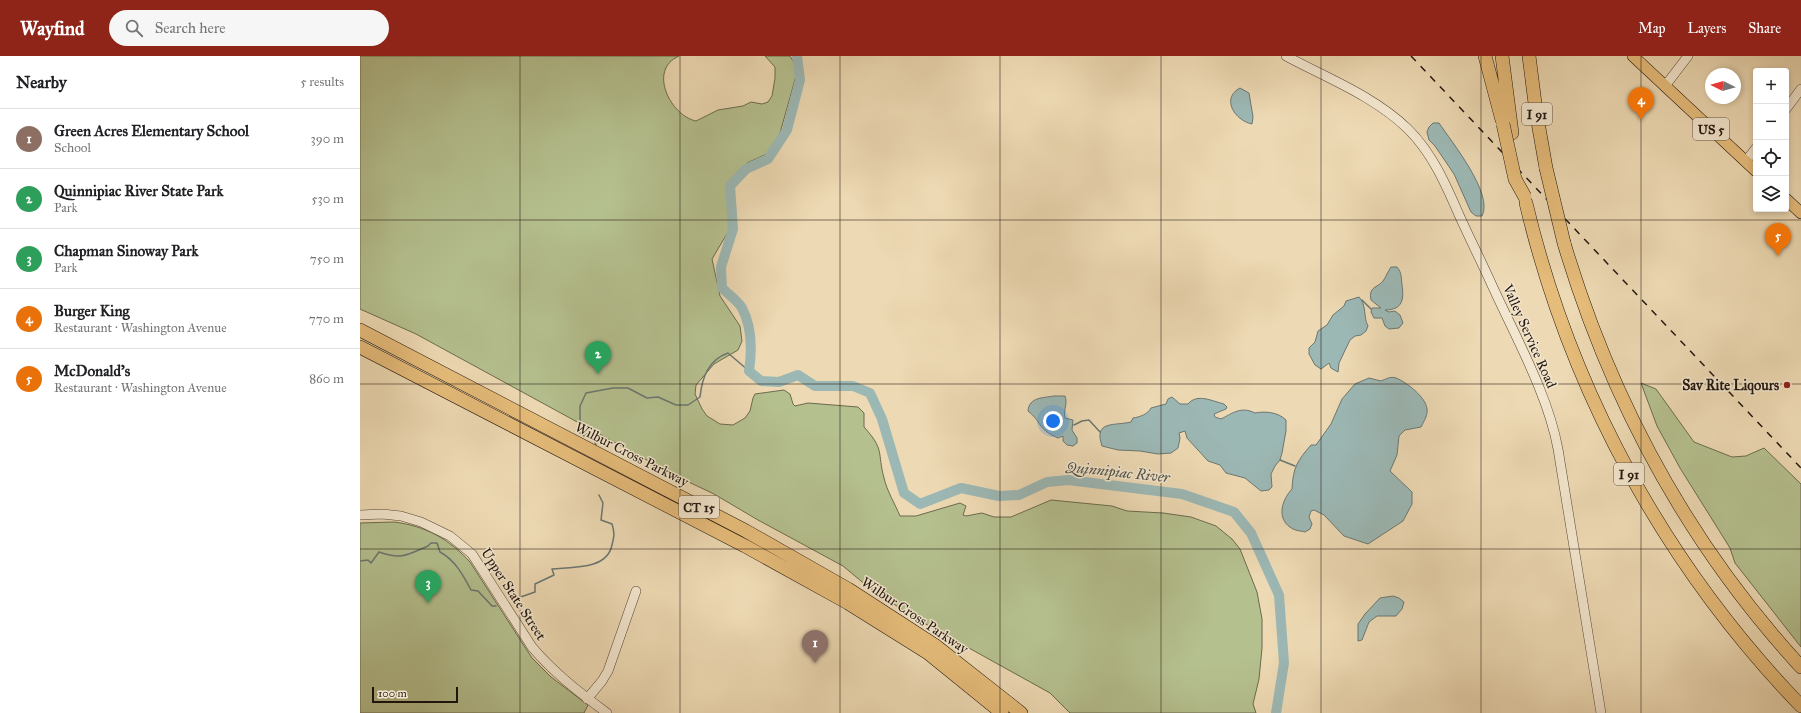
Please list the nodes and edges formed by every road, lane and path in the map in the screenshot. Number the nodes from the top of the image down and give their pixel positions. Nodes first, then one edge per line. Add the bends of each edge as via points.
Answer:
1 (1286, 56) edge
2 (1485, 56) edge
3 (1502, 56) edge
4 (1529, 56) edge
5 (1633, 56) edge
6 (1688, 56) edge
7 (1665, 86) junction
8 (1801, 89) edge
9 (1789, 104) edge
10 (1753, 152) edge
11 (1746, 161) junction
12 (1753, 168) edge
13 (1525, 200) junction
14 (1789, 202) edge
15 (1801, 213) edge
16 (360, 330) edge
17 (360, 347) edge
18 (360, 515) edge
19 (636, 591) dead end
20 (1801, 667) edge
21 (587, 699) junction
22 (1801, 706) edge
23 (607, 713) edge
24 (1002, 713) edge
25 (1021, 713) edge
26 (1601, 713) edge

1 - 26 street, Valley Service Road via 1367,98 1395,117 1424,148 1446,186 1553,423
2 - 13 highway, bridge via 1497,95 1514,179
3 - 13 highway, I 91 via 1512,133
4 - 20 highway, I 91, bridge via 1546,168 1564,243 1585,309 1628,412 1661,475 1697,533 1754,612
5 - 7 main road, US 5
6 - 7 street
7 - 11 main road, US 5
8 - 9 street
10 - 11 street
11 - 12 main road, US 5
13 - 22 highway, I 91 via 1543,266 1568,341 1600,417 1628,471 1664,533 1705,592 1758,659
14 - 15 main road
16 - 25 highway, Wilbur Cross Parkway / CT 15 via 746,531 848,589 936,646
17 - 24 highway, Wilbur Cross Parkway / CT 15 via 745,546 848,603 928,653
18 - 21 street, Upper State Street via 401,516 434,527 456,540 472,554 532,648
19 - 21 street via 608,671
21 - 23 street, Upper State Street

